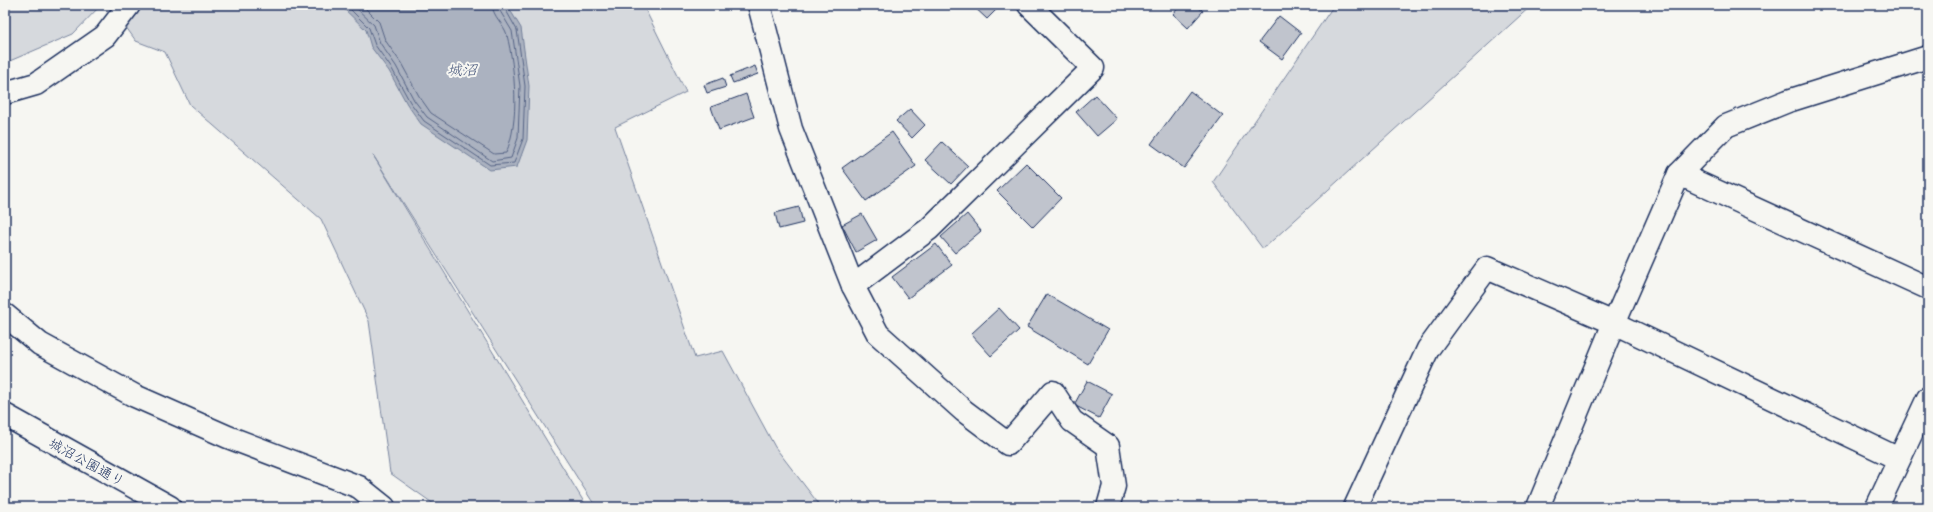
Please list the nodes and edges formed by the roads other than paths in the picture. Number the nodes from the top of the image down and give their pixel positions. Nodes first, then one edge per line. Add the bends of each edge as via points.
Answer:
1 (129, 5) edge
2 (759, 5) edge
3 (1029, 5) edge
4 (1928, 57) edge
5 (5, 93) edge
6 (1679, 174) junction
7 (853, 286) junction
8 (1928, 288) edge
9 (5, 315) edge
10 (1614, 322) junction
11 (1928, 398) edge
12 (5, 416) edge
13 (1899, 459) junction
14 (160, 505) edge
15 (384, 507) edge
16 (1108, 507) edge
17 (1355, 507) edge
18 (1538, 507) edge
19 (1878, 507) edge

1 - 5 street via 105,36 36,84
2 - 7 street via 791,129
3 - 7 street via 1093,68 929,229
4 - 6 street via 1788,101 1726,126
6 - 8 street
6 - 10 street
7 - 16 street via 878,334 964,412 1008,444 1053,392 1072,421 1108,446 1114,486
9 - 15 street via 40,344 135,396 228,437 359,487
10 - 13 street
10 - 17 street via 1487,268 1428,349
10 - 18 street
11 - 13 street
12 - 14 street, 城沼公園通り
13 - 19 street

